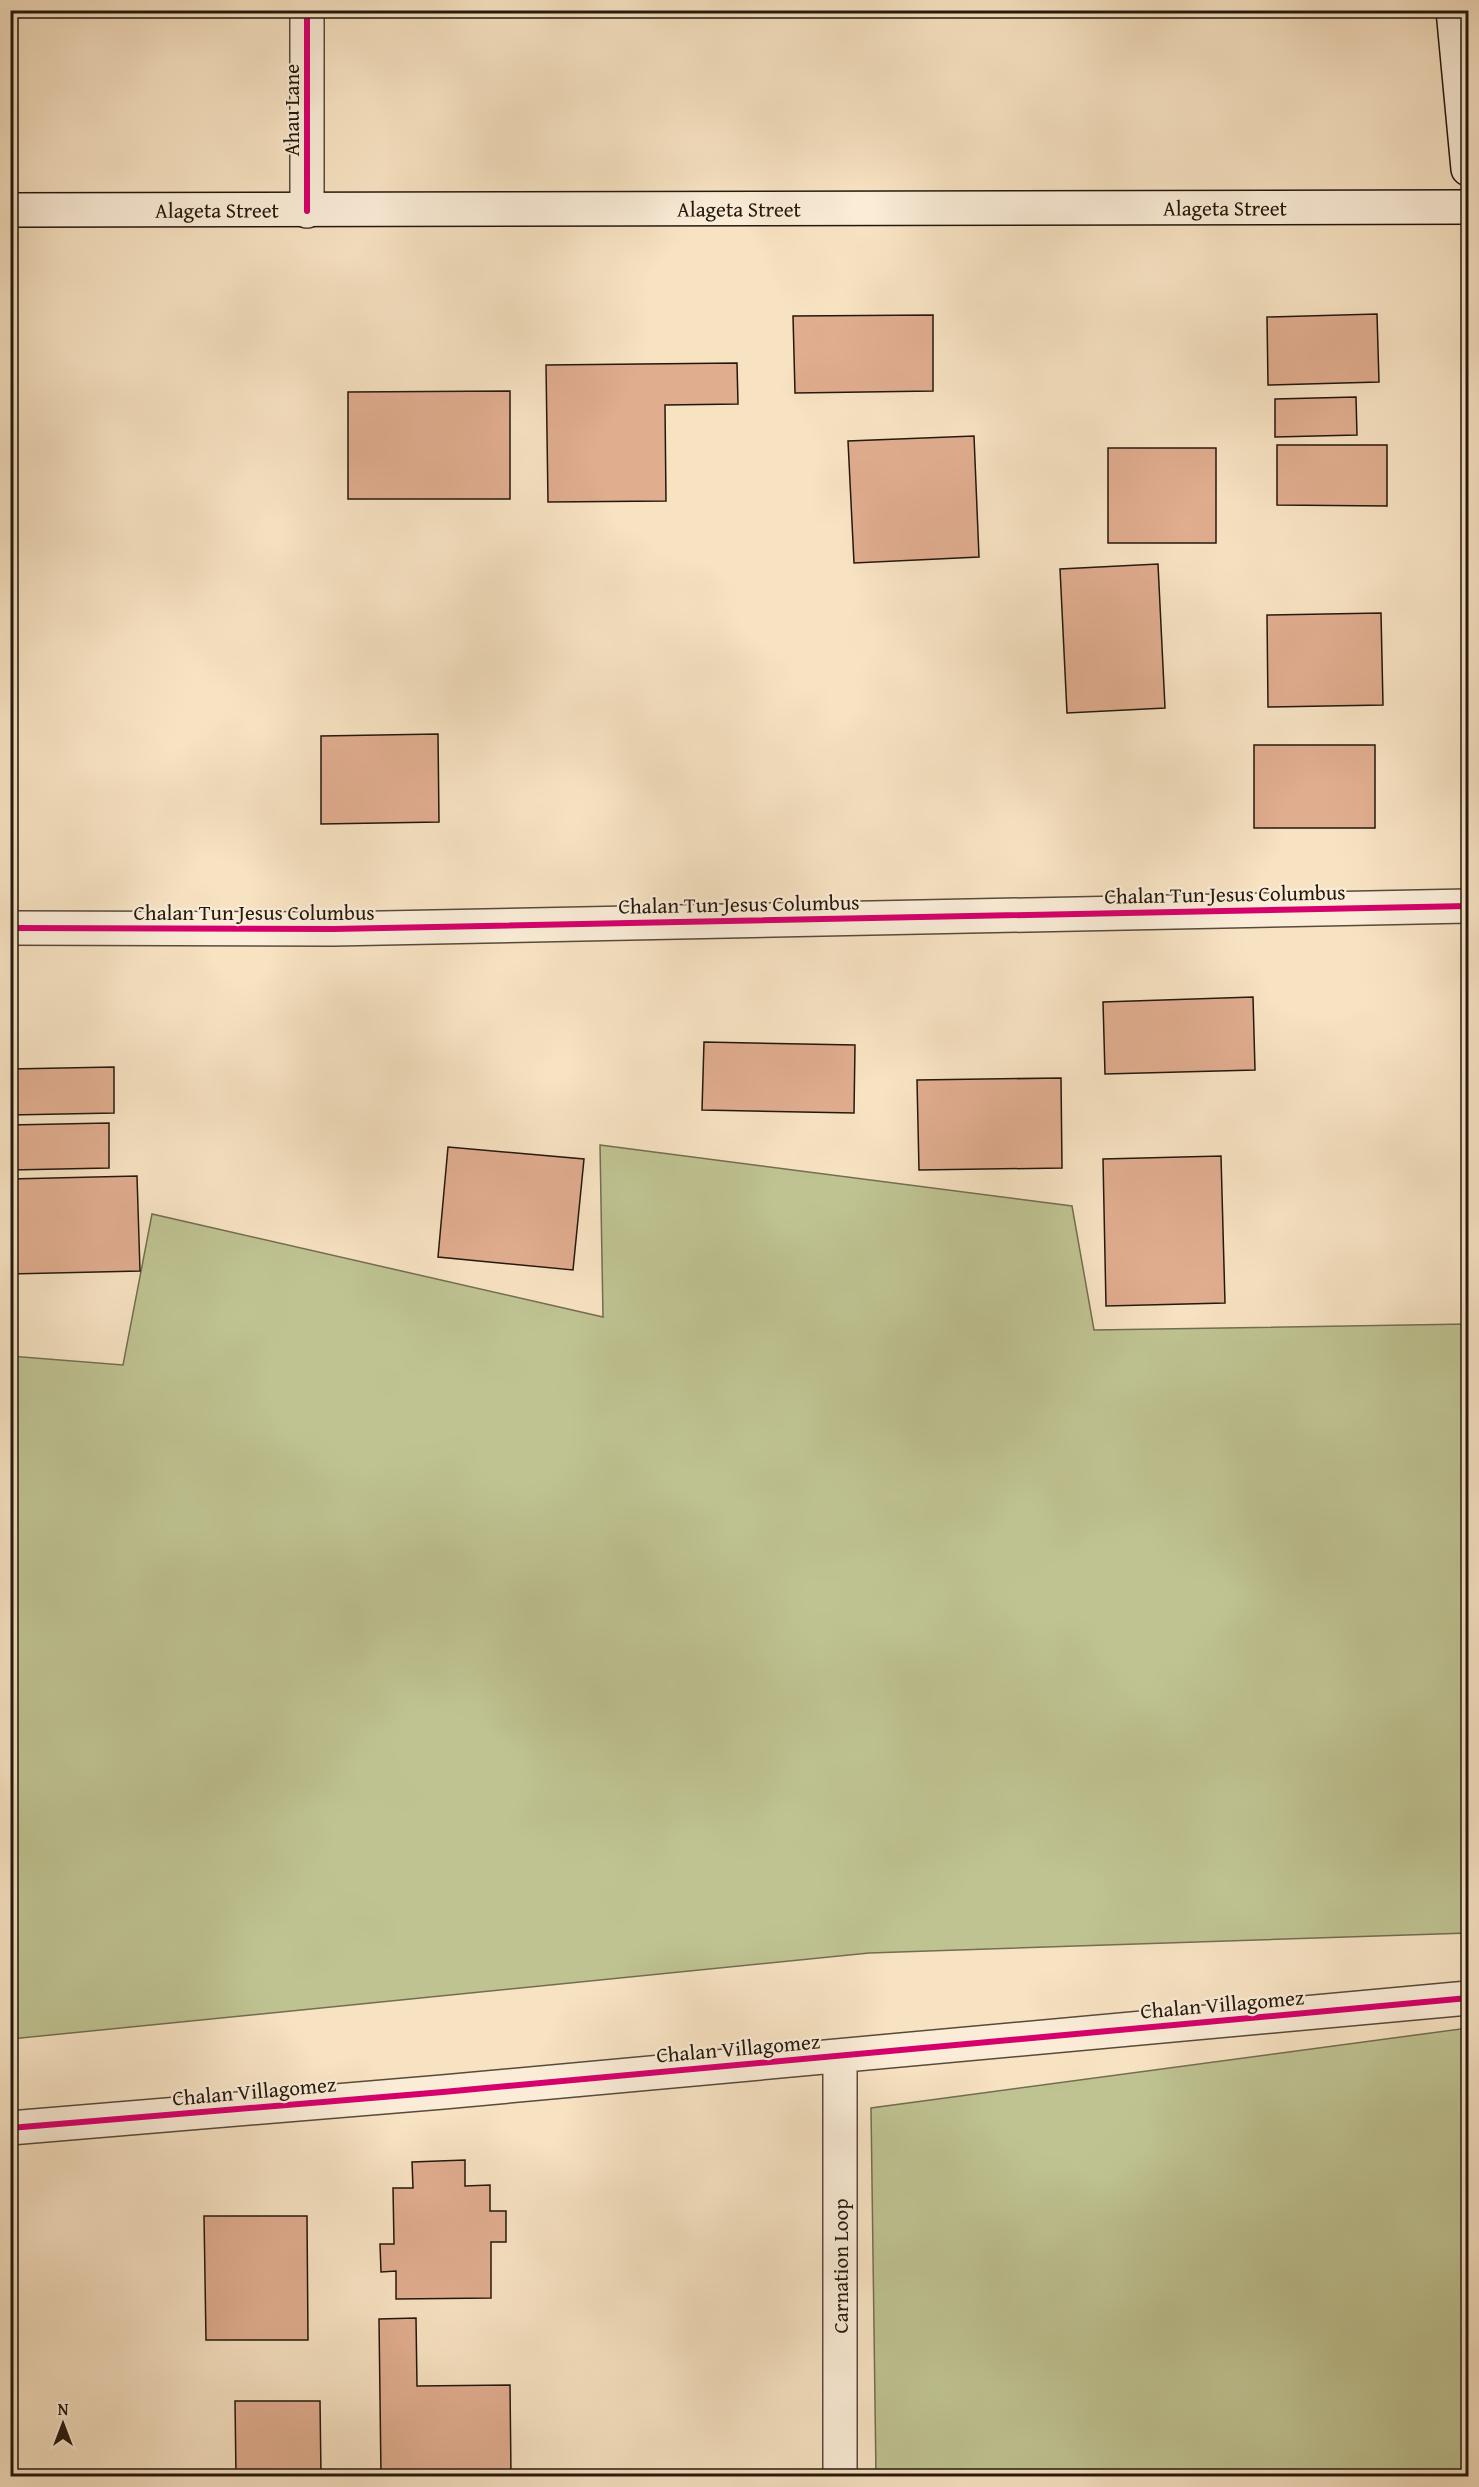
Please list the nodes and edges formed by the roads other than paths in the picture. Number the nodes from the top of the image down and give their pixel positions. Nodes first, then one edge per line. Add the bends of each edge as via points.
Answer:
1 (307, 10) edge
2 (1453, 10) edge
3 (1468, 169) edge
4 (1468, 207) edge
5 (10, 210) edge
6 (307, 211) junction
7 (1468, 906) edge
8 (10, 928) edge
9 (1468, 1998) edge
10 (840, 2056) junction
11 (10, 2128) edge
12 (840, 2476) edge

1 - 6 street, Ahau Lane
2 - 3 street
4 - 6 street, Alageta Street
5 - 6 street, Alageta Street
7 - 8 street, Chalan Tun Jesus Columbus via 345,929
9 - 10 street, Chalan Villagomez
10 - 11 street, Chalan Villagomez
10 - 12 street, Carnation Loop

